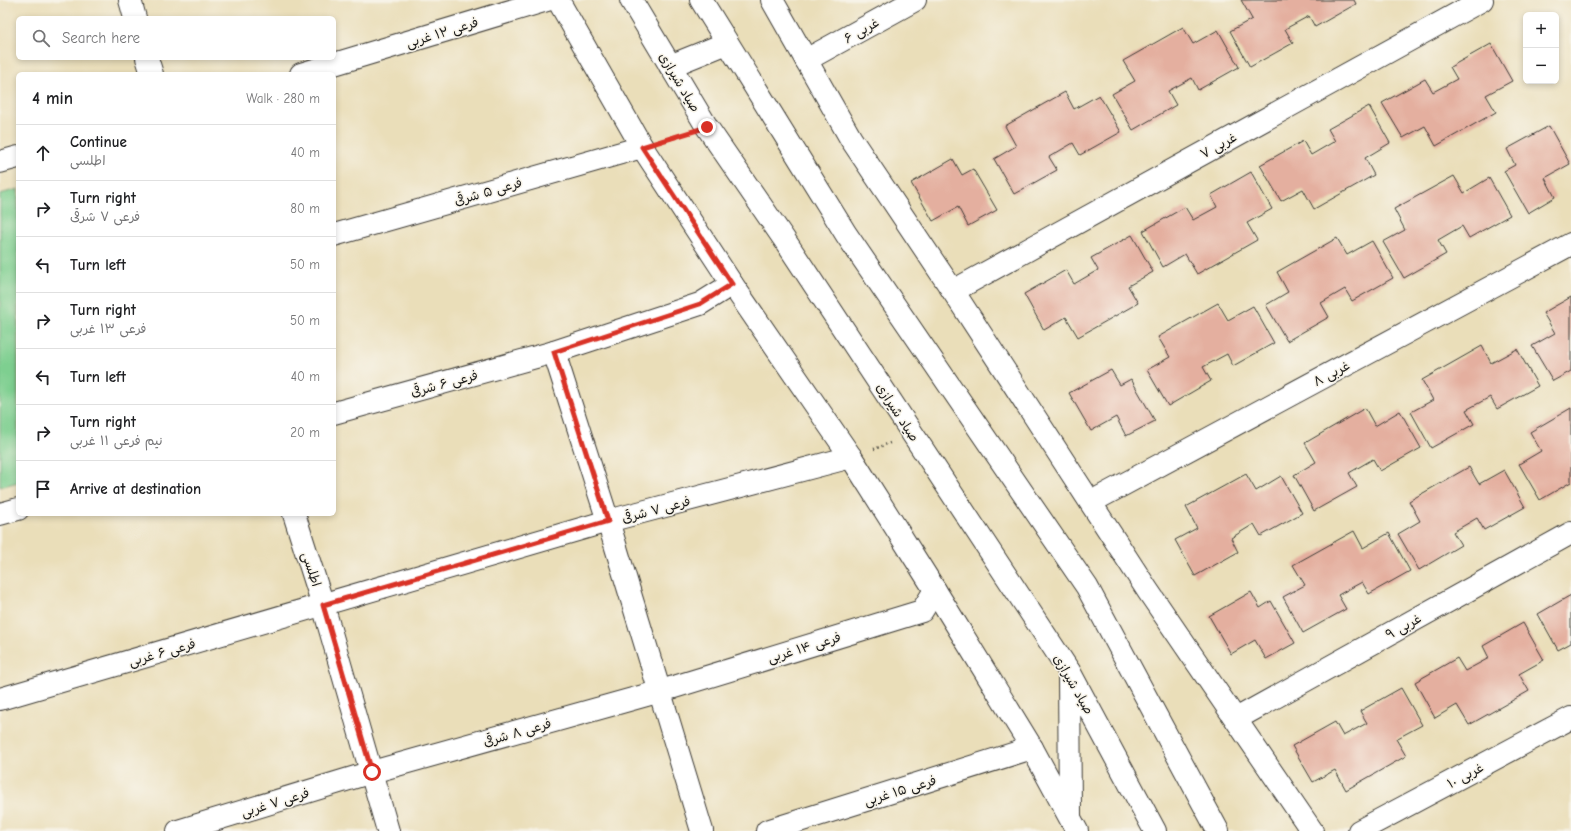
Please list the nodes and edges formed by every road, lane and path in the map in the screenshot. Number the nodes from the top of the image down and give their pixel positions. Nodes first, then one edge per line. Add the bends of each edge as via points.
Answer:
1 (130, 0) edge
2 (547, 0) edge
3 (558, 0) edge
4 (631, 0) edge
5 (701, 0) edge
6 (772, 0) edge
7 (916, 0) edge
8 (1482, 0) edge
9 (134, 16) edge
10 (727, 43) junction
11 (148, 60) edge
12 (806, 60) junction
13 (670, 66) junction
14 (151, 72) edge
15 (308, 72) edge
16 (707, 127) junction
17 (642, 147) junction
18 (16, 158) edge
19 (0, 162) edge
20 (336, 234) edge
21 (1571, 244) edge
22 (732, 284) junction
23 (953, 291) junction
24 (554, 352) junction
25 (336, 412) edge
26 (914, 435) junction
27 (851, 457) junction
28 (1091, 502) junction
29 (16, 510) edge
30 (0, 514) edge
31 (295, 516) edge
32 (608, 521) junction
33 (1571, 533) edge
34 (935, 590) junction
35 (323, 605) junction
36 (1069, 672) junction
37 (661, 691) junction
38 (0, 699) edge
39 (1571, 718) edge
40 (1236, 719) junction
41 (1032, 748) junction
42 (372, 772) junction
43 (1074, 825) edge
44 (178, 831) edge
45 (388, 831) edge
46 (702, 831) edge
47 (767, 831) edge
48 (1090, 831) edge
49 (1155, 831) edge
50 (1218, 831) edge
51 (1312, 831) edge
52 (1359, 831) edge

1 - 9 street
2 - 15 street, فرعی ۱۲ غربی
3 - 17 street
4 - 13 street, صیاد شیرازی
5 - 10 street
6 - 12 street
7 - 12 street, ۶ غربی
8 - 23 street, ۷ غربی
10 - 13 street
10 - 50 street via 846,234 1087,587
11 - 14 street
12 - 23 street via 851,139
13 - 16 street, صیاد شیرازی
16 - 17 path
16 - 26 street, صیاد شیرازی
17 - 20 street, فرعی ۵ شرقی
17 - 22 street
18 - 19 street
21 - 28 street, ۸ غربی
22 - 24 street, فرعی ۶ شرقی via 700,304
22 - 27 street
23 - 28 street
24 - 25 street, فرعی ۶ شرقی
24 - 32 street
26 - 27 path
26 - 36 street, صیاد شیرازی
27 - 32 street, فرعی ۷ شرقی
27 - 34 street
28 - 40 street via 1148,591
29 - 30 street
31 - 35 street, اطلسی
32 - 35 street, فرعی ۷ شرقی
32 - 37 street
33 - 40 street, ۹ غربی
34 - 37 street, فرعی ۱۴ غربی via 922,611
34 - 41 street
35 - 38 street, فرعی ۶ غربی
35 - 42 street, اطلسی
36 - 43 street
36 - 49 street, صیاد شیرازی
37 - 42 street, فرعی ۸ شرقی
37 - 46 street
39 - 52 street, ۱۰ غربی
40 - 51 street
41 - 43 street
41 - 47 street, فرعی ۱۵ غربی
42 - 44 street, فرعی ۷ غربی
42 - 45 street, اطلسی
43 - 48 street

